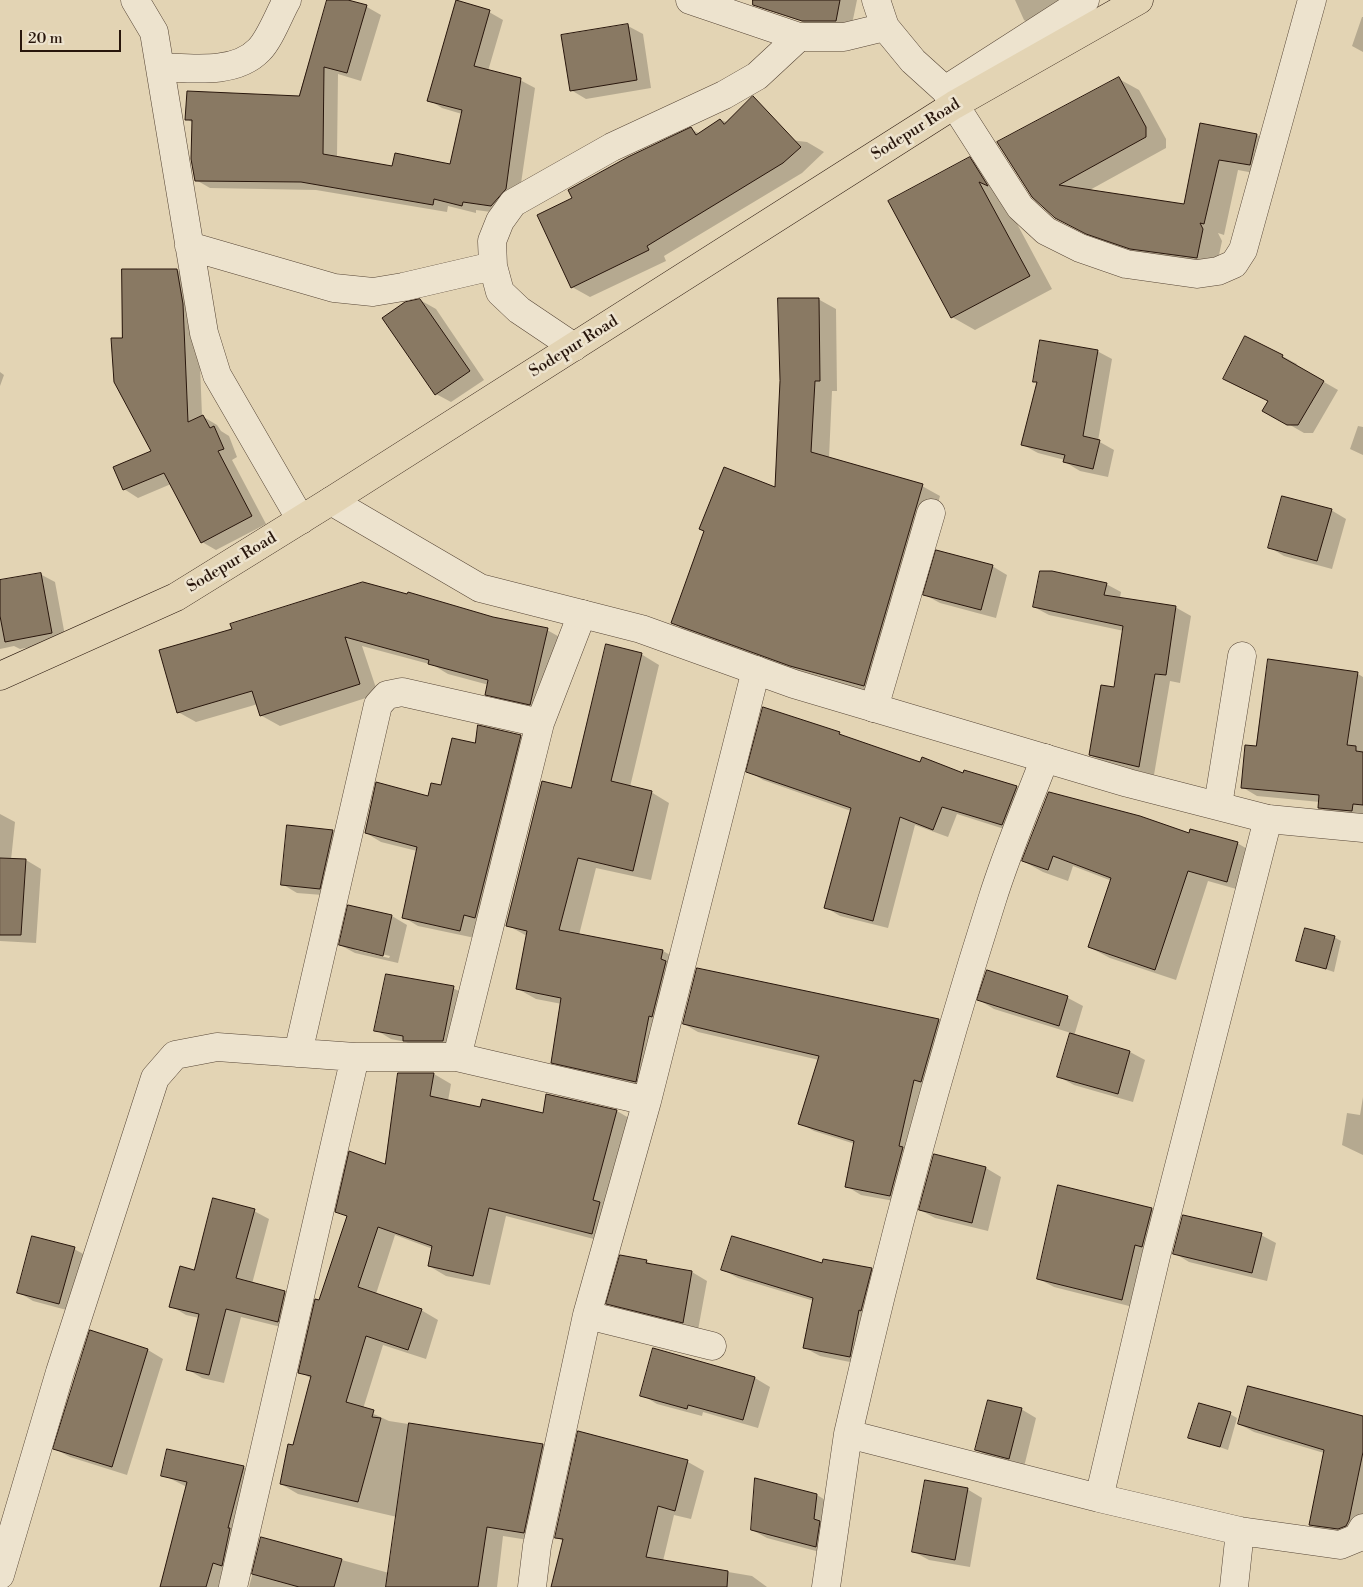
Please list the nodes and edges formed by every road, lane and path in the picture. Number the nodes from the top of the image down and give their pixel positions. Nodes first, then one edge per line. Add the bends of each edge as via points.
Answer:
1 (135, 0) edge
2 (288, 0) edge
3 (690, 0) edge
4 (876, 0) edge
5 (1085, 0) edge
6 (1139, 0) edge
7 (1312, 0) edge
8 (885, 27) junction
9 (799, 37) junction
10 (160, 67) junction
11 (949, 98) junction
12 (189, 246) junction
13 (493, 266) junction
14 (574, 347) junction
15 (331, 501) junction
16 (931, 514) dead end
17 (301, 520) junction
18 (582, 614) junction
19 (1242, 656) dead end
20 (756, 670) junction
21 (0, 676) edge
22 (874, 708) junction
23 (540, 723) junction
24 (1045, 758) junction
25 (1218, 805) junction
26 (1268, 818) junction
27 (1363, 828) edge
28 (298, 1053) junction
29 (355, 1057) junction
30 (457, 1057) junction
31 (647, 1101) junction
32 (587, 1315) junction
33 (712, 1346) dead end
34 (848, 1434) junction
35 (1099, 1498) junction
36 (1363, 1528) edge
37 (1240, 1531) junction
38 (0, 1575) edge
39 (233, 1587) edge
40 (532, 1587) edge
41 (826, 1587) edge
42 (1234, 1587) edge

1 - 10 street via 154,32
2 - 10 street via 259,50 240,63 214,68
3 - 9 street
4 - 8 street
5 - 11 street
6 - 11 main road, Sodepur Road
7 - 11 street via 1243,250 1234,264 1218,272 1196,274 1126,264 1080,248 1046,231 1020,207
8 - 9 street via 844,37
8 - 11 street
9 - 13 street via 749,80 724,95 612,146 513,203 500,221 492,241
10 - 12 street
11 - 14 main road, Sodepur Road
12 - 13 street via 334,288 373,292
12 - 17 street via 204,333 217,375
13 - 14 street via 500,292 506,298
14 - 15 main road, Sodepur Road
15 - 17 main road, Sodepur Road
15 - 18 street via 480,588
16 - 22 street
17 - 21 main road, Sodepur Road via 176,597
18 - 20 street via 641,630
18 - 23 street
19 - 25 street
20 - 22 street
20 - 31 street
22 - 24 street
23 - 28 street via 402,692 387,695 378,705
23 - 30 street
24 - 25 street
24 - 34 street via 993,898 934,1090
25 - 26 street
26 - 27 street
26 - 35 street via 1156,1256
28 - 29 street
28 - 38 street via 216,1047 175,1055 155,1078 60,1372
29 - 30 street
29 - 39 street
30 - 31 street
31 - 32 street
32 - 33 street
32 - 40 street via 537,1546
34 - 35 street
34 - 41 street
35 - 37 street
36 - 37 street via 1358,1538 1340,1545
37 - 42 street

